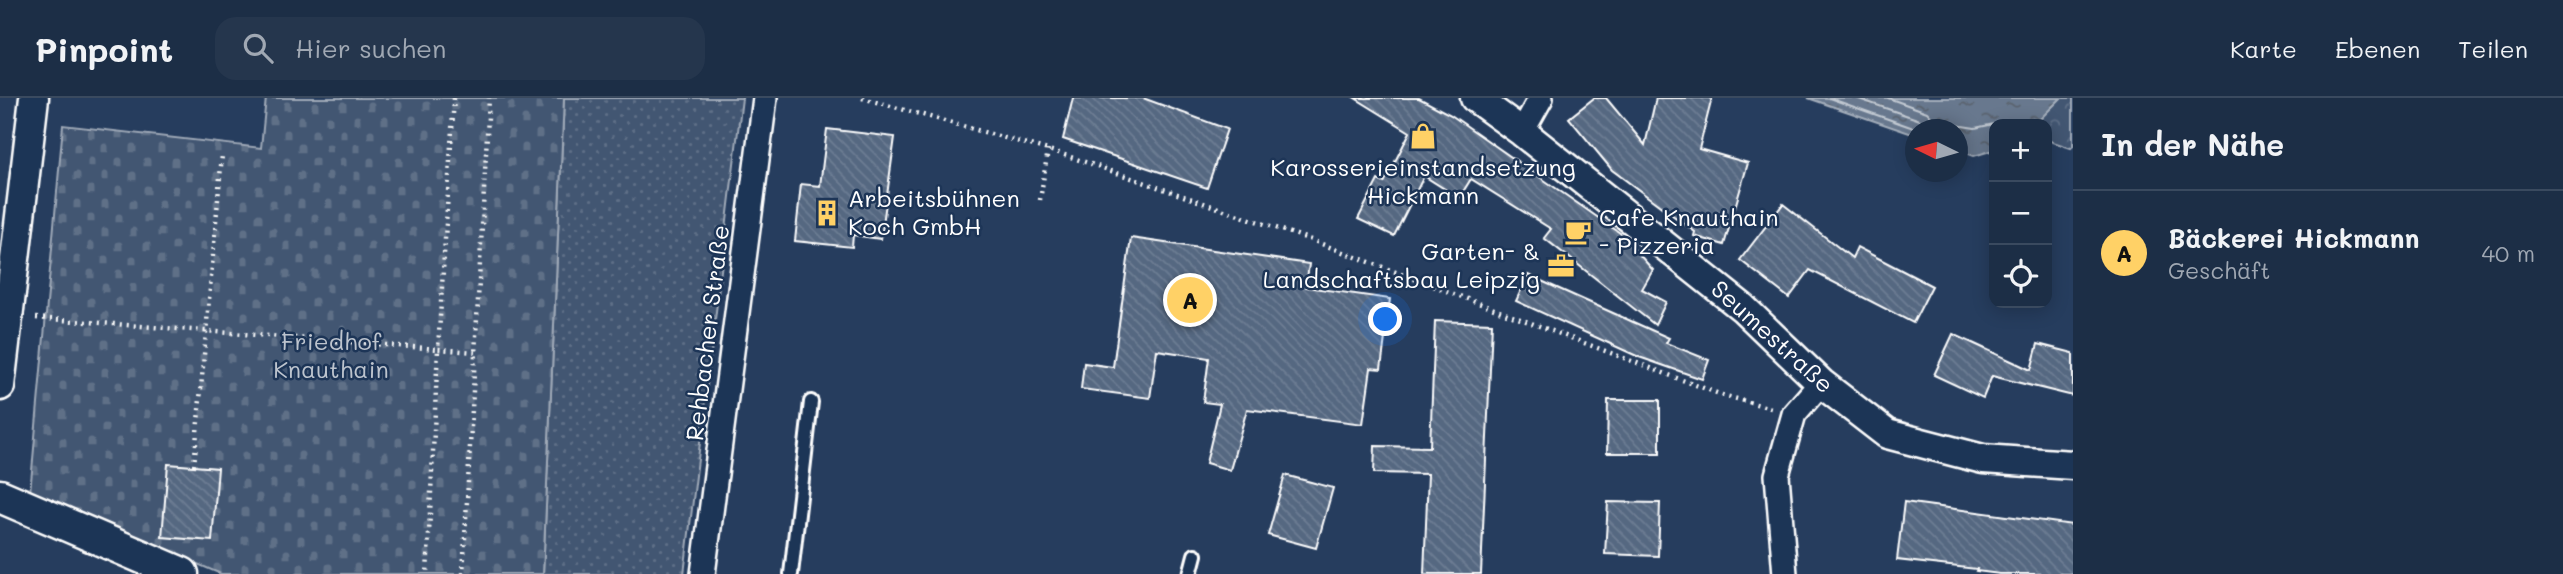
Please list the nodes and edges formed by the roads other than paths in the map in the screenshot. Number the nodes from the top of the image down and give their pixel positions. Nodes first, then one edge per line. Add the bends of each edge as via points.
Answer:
1 (34, 98) edge
2 (765, 98) edge
3 (1475, 98) edge
4 (1541, 98) edge
5 (1522, 132) junction
6 (1821, 383) junction
7 (0, 386) edge
8 (811, 402) dead end
9 (2073, 465) edge
10 (0, 496) edge
11 (1195, 555) dead end
12 (181, 574) edge
13 (703, 574) edge
14 (791, 574) edge
15 (1190, 574) edge
16 (1785, 574) edge

1 - 7 street
2 - 13 street, Rehbacher Straße
3 - 5 street, Seumestraße
4 - 5 street
5 - 6 street, Seumestraße via 1743,308
6 - 9 street, Seumestraße via 1887,434 1983,459
6 - 16 street via 1794,414 1777,475
8 - 14 lane
10 - 12 main road
11 - 15 lane

